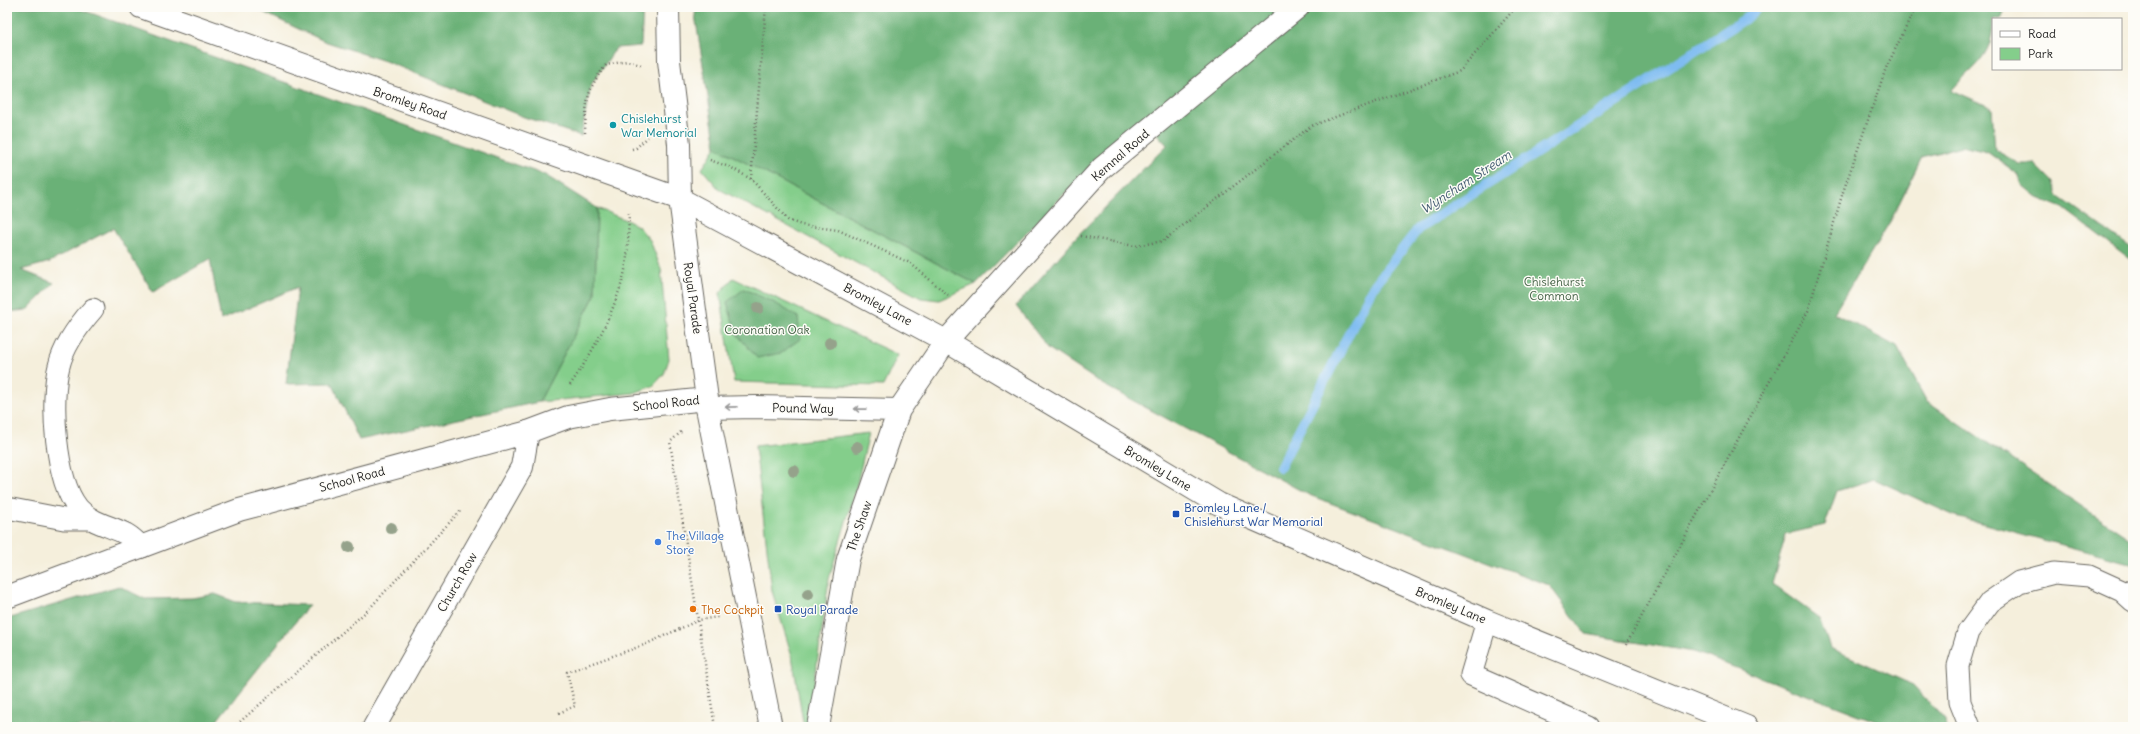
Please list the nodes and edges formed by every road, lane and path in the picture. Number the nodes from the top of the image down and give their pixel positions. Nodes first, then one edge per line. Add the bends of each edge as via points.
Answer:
1 (141, 7) edge
2 (668, 7) edge
3 (766, 7) edge
4 (1298, 7) edge
5 (1516, 7) edge
6 (1916, 7) edge
7 (669, 61) junction
8 (679, 144) junction
9 (630, 150) dead end
10 (601, 170) junction
11 (751, 179) junction
12 (680, 198) junction
13 (1045, 230) junction
14 (93, 309) dead end
15 (970, 313) junction
16 (946, 340) junction
17 (569, 387) dead end
18 (707, 404) junction
19 (899, 410) junction
20 (528, 432) junction
21 (466, 504) dead end
22 (7, 508) edge
23 (92, 519) junction
24 (142, 547) junction
25 (7, 597) edge
26 (2133, 601) edge
27 (746, 612) junction
28 (699, 620) junction
29 (1487, 621) junction
30 (1612, 672) junction
31 (559, 713) dead end
32 (234, 727) edge
33 (374, 727) edge
34 (715, 727) edge
35 (771, 727) edge
36 (818, 727) edge
37 (1589, 727) edge
38 (1747, 727) edge
39 (1970, 727) edge

1 - 10 main road, Bromley Road
2 - 7 main road, Royal Parade
3 - 11 path
4 - 13 main road, Kemnal Road via 1102,168
5 - 13 path via 1460,71 1311,126 1162,241 1135,246
6 - 30 path via 1883,75 1843,192 1808,311
7 - 8 main road, Royal Parade
7 - 10 path via 645,66 627,61 606,65 596,78 586,99 585,138
8 - 9 path via 650,130 647,139
8 - 11 path
8 - 12 main road, Royal Parade
10 - 12 main road, Bromley Road
10 - 17 path via 629,211 623,280 608,320
11 - 15 path via 788,220 801,225 838,230 910,263
12 - 16 main road, Bromley Lane
12 - 18 main road, Royal Parade
13 - 15 main road, Kemnal Road
14 - 23 lane via 67,345 59,366 55,416 60,468 68,493 78,508
15 - 16 main road, Kemnal Road
16 - 19 main road, The Shaw
16 - 29 main road, Bromley Lane via 1219,504
19 -> 18 main road, Pound Way
18 - 20 main road, School Road via 610,409 568,417
18 - 27 main road, Royal Parade
18 - 28 path via 670,442
19 - 36 main road, The Shaw via 848,559
20 - 24 main road, School Road via 239,510
20 - 33 main road, Church Row via 522,467
21 - 32 path via 368,610
22 - 23 lane via 64,519
23 - 24 lane via 106,528 126,534
24 - 25 main road, School Road
26 - 39 lane via 2122,591 2089,576 2054,573 2019,582 1990,602 1968,632 1958,666 1960,702
27 - 28 path
27 - 35 main road, Royal Parade
28 - 31 path via 644,645 567,672 575,706
28 - 34 path
29 - 30 main road, Bromley Lane
29 - 37 lane via 1471,675
30 - 38 main road, Bromley Lane

